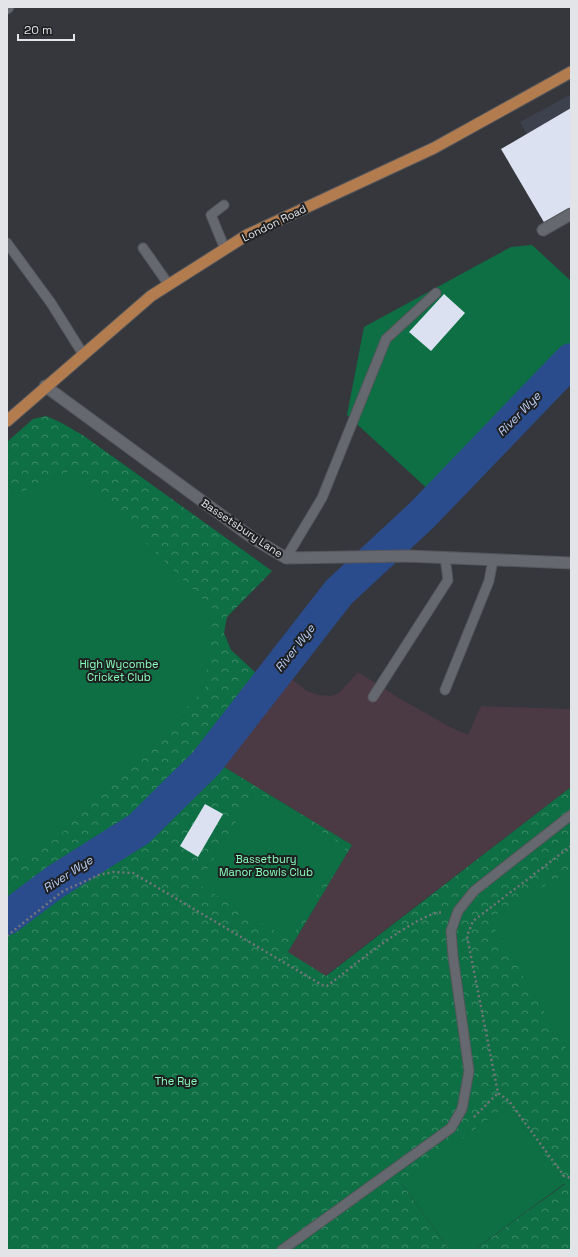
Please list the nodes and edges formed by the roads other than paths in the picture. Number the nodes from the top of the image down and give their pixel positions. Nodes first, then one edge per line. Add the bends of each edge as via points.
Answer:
1 (571, 72) edge
2 (224, 205) dead end
3 (571, 214) edge
4 (543, 230) dead end
5 (7, 243) edge
6 (143, 248) dead end
7 (225, 249) junction
8 (169, 285) junction
9 (436, 294) dead end
10 (83, 354) junction
11 (45, 386) junction
12 (7, 421) edge
13 (286, 558) junction
14 (445, 558) junction
15 (493, 560) junction
16 (571, 563) edge
17 (445, 690) dead end
18 (373, 697) dead end
19 (571, 815) edge
20 (282, 1250) edge

1 - 7 main road, London Road via 434,148 248,235
2 - 7 lane via 211,215
3 - 4 street
5 - 10 lane via 51,303
6 - 8 lane
7 - 8 main road, London Road
8 - 10 main road, London Road via 150,296
9 - 13 lane via 386,339 322,498
10 - 11 main road, London Road
11 - 12 main road, London Road
11 - 13 street, Bassetsbury Lane via 254,539
13 - 14 street, Bassetsbury Lane
14 - 15 street, Bassetsbury Lane
14 - 18 lane via 448,580
15 - 16 street, Bassetsbury Lane
15 - 17 lane via 489,581
19 - 20 lane via 474,891 458,911 451,931 469,1071 462,1109 451,1128

